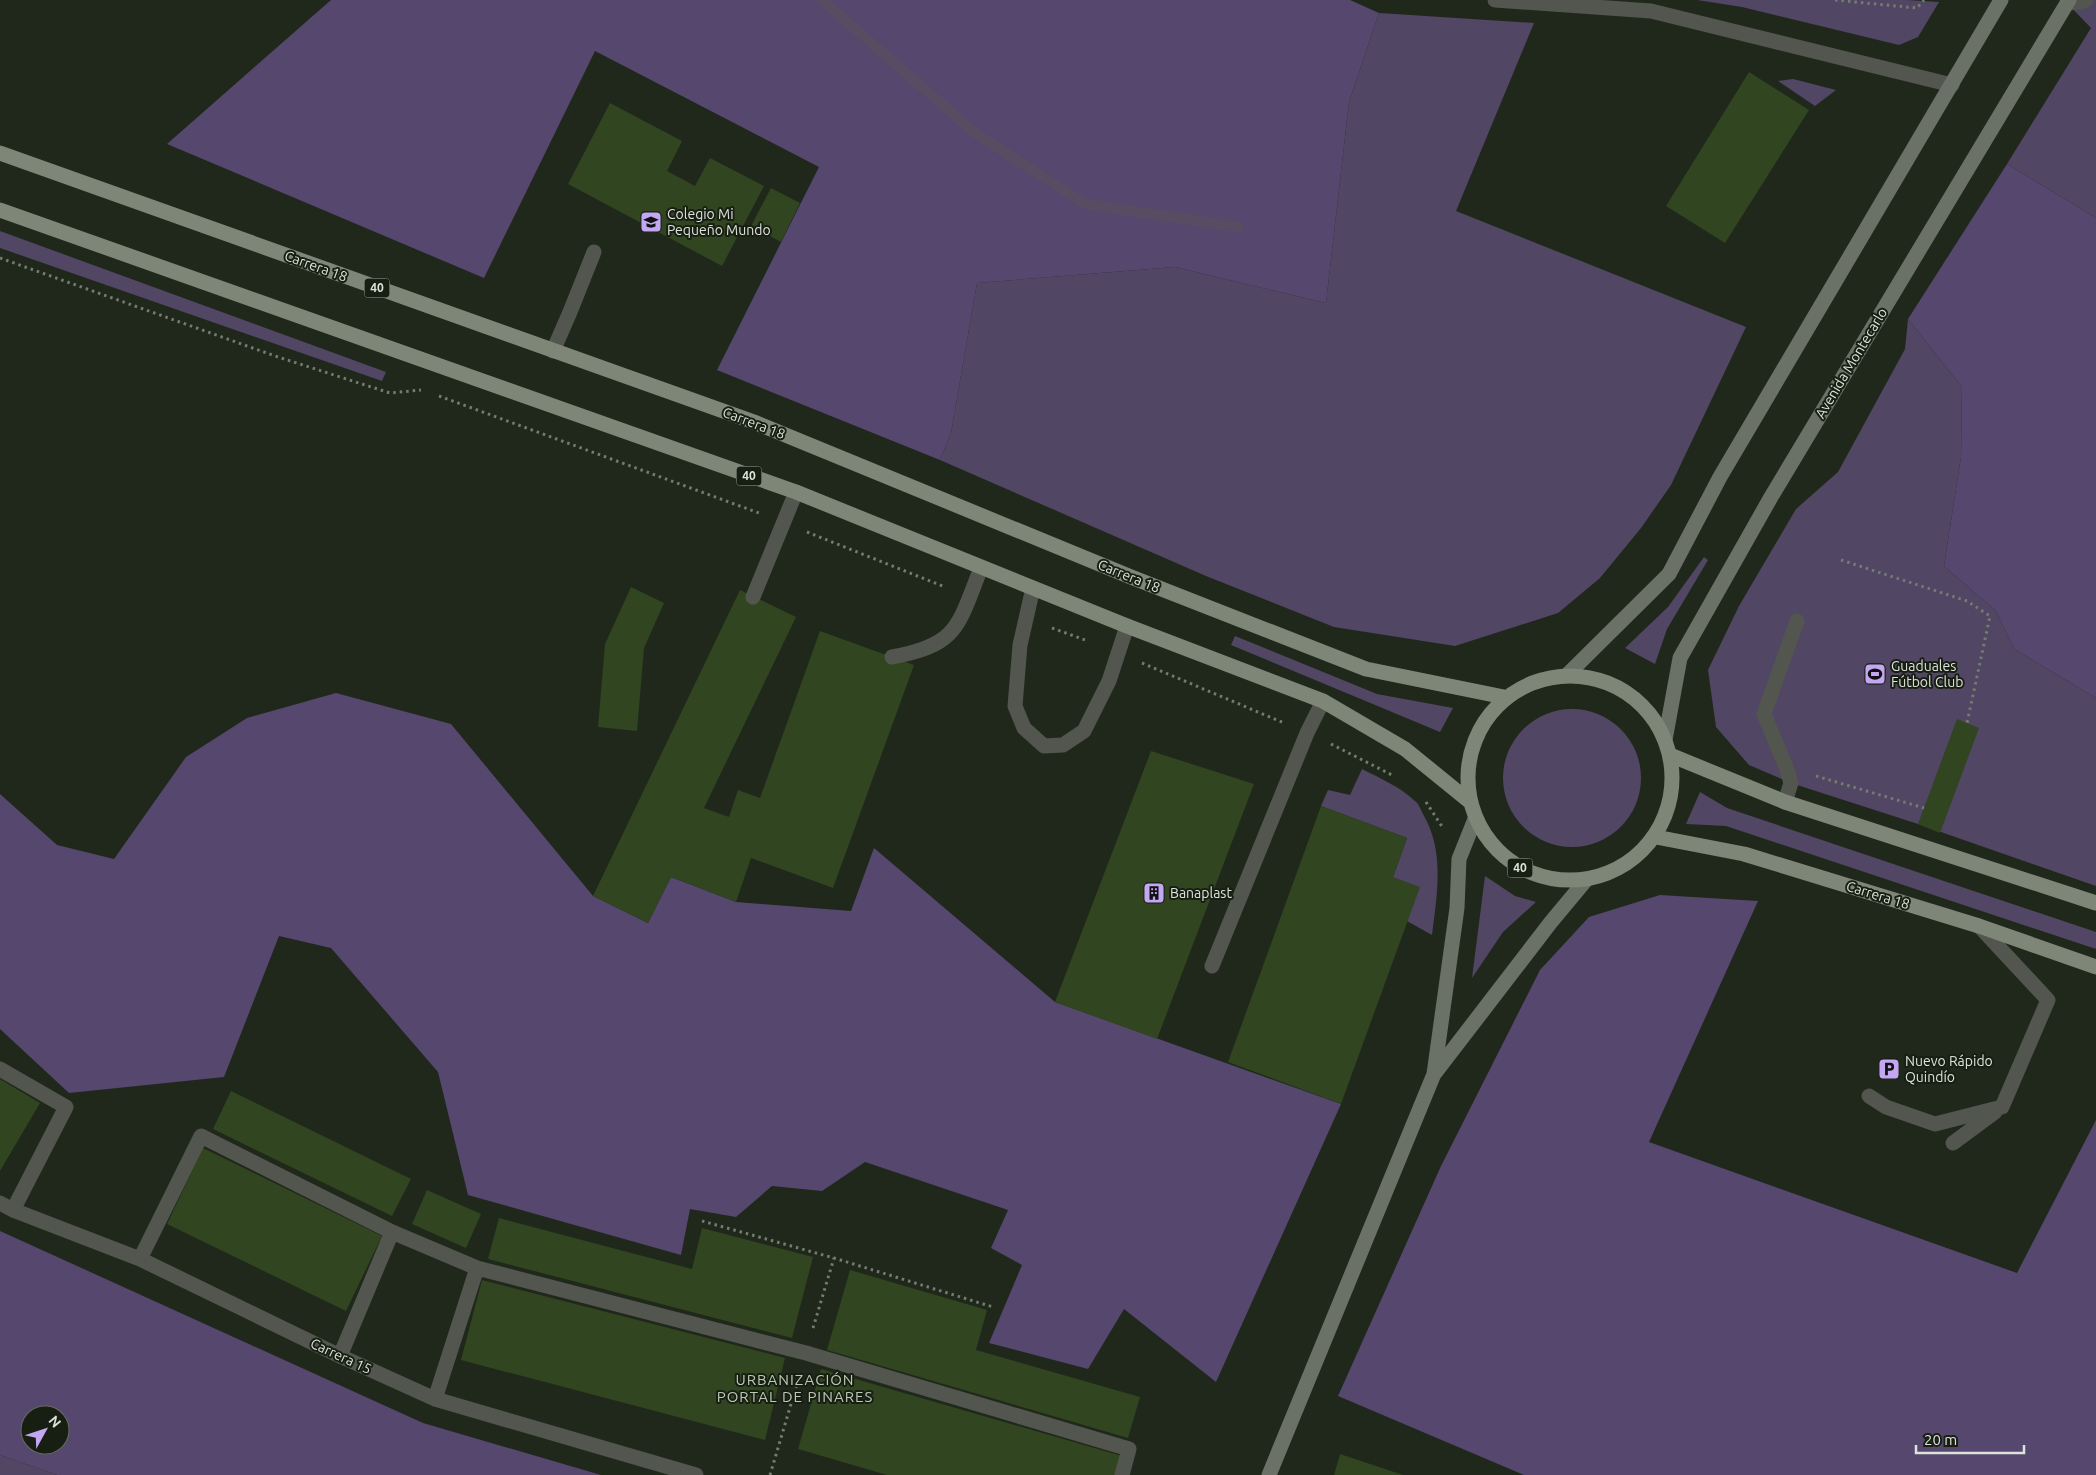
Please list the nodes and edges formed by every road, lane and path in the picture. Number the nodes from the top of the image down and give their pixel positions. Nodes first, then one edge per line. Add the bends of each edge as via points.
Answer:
1 (1495, 0) edge
2 (1835, 0) edge
3 (1924, 0) edge
4 (2001, 0) edge
5 (2086, 0) edge
6 (2068, 1) edge
7 (1952, 85) junction
8 (0, 153) edge
9 (0, 210) edge
10 (594, 252) dead end
11 (0, 258) edge
12 (553, 351) junction
13 (429, 393) dead end
14 (438, 396) dead end
15 (599, 455) dead end
16 (796, 492) junction
17 (1841, 560) dead end
18 (981, 568) junction
19 (1033, 588) junction
20 (753, 596) dead end
21 (1798, 621) dead end
22 (1127, 626) junction
23 (892, 657) dead end
24 (1568, 674) junction
25 (1504, 697) junction
26 (1323, 701) junction
27 (1967, 723) dead end
28 (1665, 740) junction
29 (1670, 755) junction
30 (1786, 767) junction
31 (1469, 802) junction
32 (1784, 802) junction
33 (1924, 808) dead end
34 (1475, 819) junction
35 (1656, 837) junction
36 (1586, 880) junction
37 (2096, 903) edge
38 (1979, 926) junction
39 (1212, 966) dead end
40 (2096, 966) edge
41 (0, 1069) edge
42 (1434, 1074) junction
43 (1869, 1096) dead end
44 (2002, 1107) junction
45 (1953, 1143) dead end
46 (7, 1206) edge
47 (702, 1222) dead end
48 (392, 1232) junction
49 (140, 1259) junction
50 (477, 1268) junction
51 (993, 1307) dead end
52 (340, 1356) junction
53 (435, 1399) junction
54 (696, 1475) edge
55 (1122, 1475) edge
56 (1269, 1475) edge

1 - 7 street via 1651,11
2 - 3 path via 1917,8
4 - 7 main road
5 - 6 street
6 - 28 main road, Avenida Montecarlo via 1771,497 1680,658
7 - 24 main road via 1720,477 1669,574
8 - 12 main road, Carrera 18 / 40
9 - 16 main road, 40
10 - 12 street
11 - 13 path via 278,357 390,393 420,389
12 - 25 main road, Carrera 18 / 40 via 754,422 1131,577 1366,669
14 - 15 path
16 - 18 main road, 40
16 - 20 street
17 - 27 path via 1967,600 1990,616
18 - 19 main road, 40
18 - 23 street via 962,617 949,635 933,647
19 - 22 main road, 40
19 - 22 street via 1020,645 1014,706 1024,728 1044,746 1062,745 1084,731 1109,681
21 - 30 street via 1764,714
22 - 26 main road, 40
24 - 25 main road, 40 via 1534,681
24 - 28 main road, 40 via 1599,679 1627,692 1650,713
25 - 31 main road, 40 via 1479,727 1468,763
26 - 31 main road, 40 via 1405,748
26 - 39 street
28 - 29 main road, 40
29 - 32 main road
29 - 35 main road, 40 via 1672,787 1665,820
30 - 32 street via 1791,784
30 - 33 path
31 - 34 main road, 40
32 - 37 main road
34 - 36 main road, 40 via 1494,847 1520,868 1552,880
34 - 42 main road via 1459,859 1457,908
35 - 36 main road, 40 via 1619,869
35 - 38 main road, Carrera 18 via 1744,854
36 - 42 main road
38 - 40 main road, Carrera 18
38 - 44 street via 2048,1000
41 - 46 street via 66,1106
42 - 56 main road
43 - 44 street via 1886,1107 1935,1124
44 - 45 street
46 - 49 street, Carrera 15
47 - 51 path
48 - 49 street via 201,1136
48 - 50 street
48 - 52 street
49 - 52 street, Carrera 15
50 - 53 street
50 - 55 street via 806,1353 1130,1449
52 - 53 street, Carrera 15
53 - 54 street, Carrera 15

